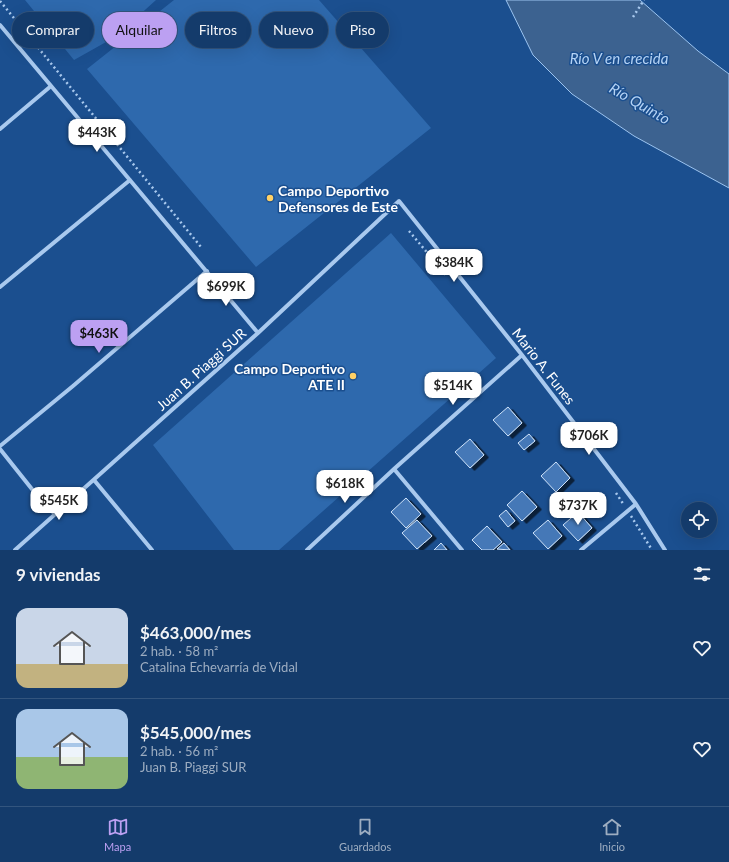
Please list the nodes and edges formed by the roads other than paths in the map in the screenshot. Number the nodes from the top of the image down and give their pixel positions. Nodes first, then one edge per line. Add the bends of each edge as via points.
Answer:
1 (0, 25) edge
2 (51, 86) junction
3 (0, 129) edge
4 (130, 180) junction
5 (399, 201) joint
6 (207, 271) junction
7 (0, 287) edge
8 (258, 333) junction
9 (522, 356) junction
10 (0, 448) edge
11 (394, 469) junction
12 (94, 480) junction
13 (636, 504) junction
14 (55, 514) junction
15 (15, 550) edge
16 (152, 550) edge
17 (307, 550) edge
18 (462, 550) edge
19 (581, 550) edge
20 (665, 550) edge

1 - 2 street
2 - 3 street
2 - 4 street
4 - 6 street
4 - 7 street
5 - 8 street, Juan B. Piaggi SUR
5 - 9 street, Mario A. Funes
6 - 8 street
6 - 10 street
8 - 12 street, Juan B. Piaggi SUR
9 - 11 street
9 - 13 street, Mario A. Funes
10 - 14 street via 43,503
11 - 17 street
11 - 18 street
12 - 14 street, Juan B. Piaggi SUR
12 - 16 street
13 - 19 street
13 - 20 street, Mario A. Funes
14 - 15 street, Juan B. Piaggi SUR

